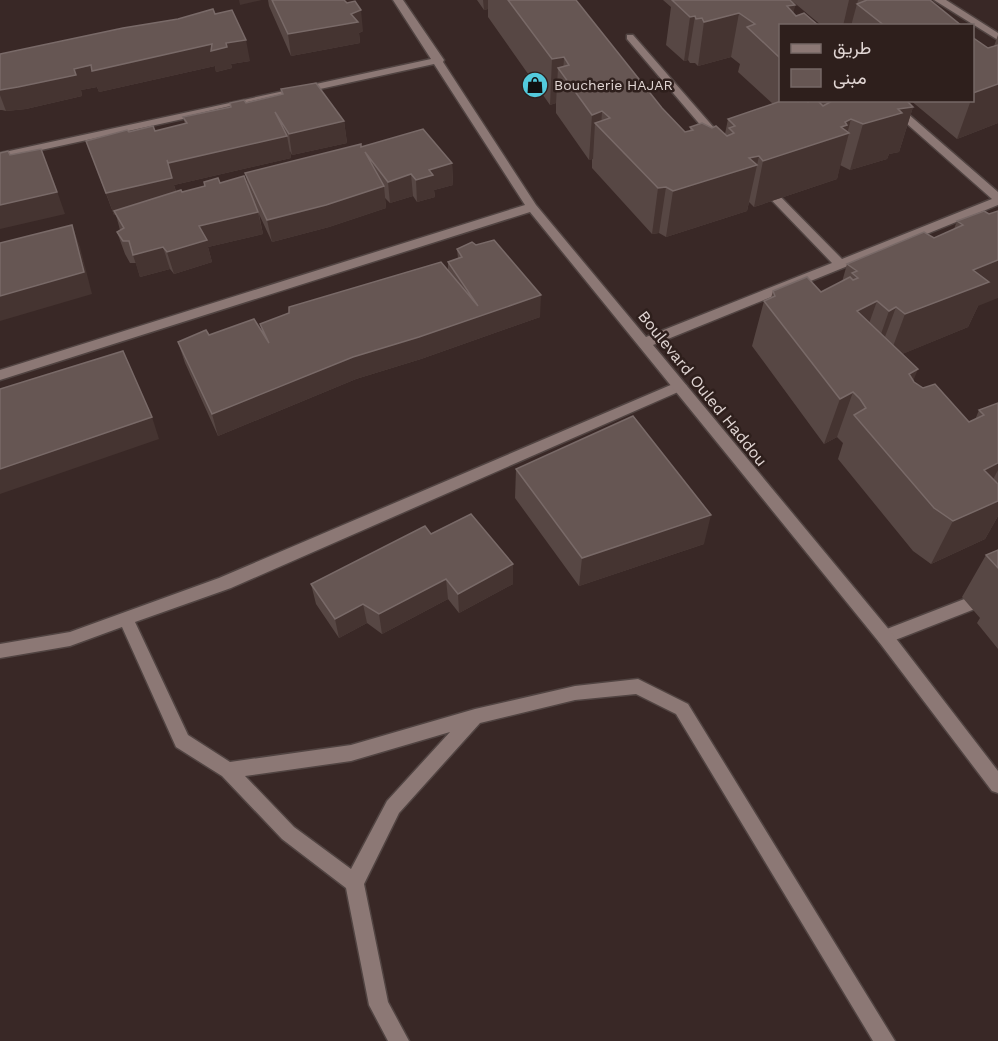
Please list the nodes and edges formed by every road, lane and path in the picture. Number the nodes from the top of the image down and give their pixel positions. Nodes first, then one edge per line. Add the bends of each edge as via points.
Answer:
1 (398, 0) edge
2 (939, 0) edge
3 (630, 37) dead end
4 (998, 37) edge
5 (439, 60) junction
6 (887, 102) edge
7 (726, 148) edge
8 (0, 156) edge
9 (750, 173) edge
10 (998, 200) edge
11 (532, 207) junction
12 (840, 264) junction
13 (645, 343) junction
14 (0, 375) edge
15 (680, 386) junction
16 (998, 593) edge
17 (126, 619) junction
18 (885, 636) junction
19 (0, 651) edge
20 (475, 717) junction
21 (228, 770) junction
22 (998, 785) edge
23 (354, 883) junction
24 (399, 1041) edge
25 (885, 1041) edge

1 - 5 street, Boulevard Ouled Haddou
2 - 4 street
3 - 7 street
5 - 8 street
5 - 11 street, Boulevard Ouled Haddou
6 - 10 street
9 - 12 street
10 - 12 street
11 - 13 street, Boulevard Ouled Haddou
11 - 14 street
12 - 13 street
13 - 15 street, Boulevard Ouled Haddou
15 - 17 street via 225,583
15 - 18 street, Boulevard Ouled Haddou
16 - 18 street
17 - 19 street via 69,639
17 - 21 street via 182,741
18 - 22 street, Boulevard Ouled Haddou
20 - 21 street via 351,753
20 - 23 street via 393,807
20 - 25 street via 575,693 638,686 682,708
21 - 23 street via 288,833
23 - 24 street via 379,1005

